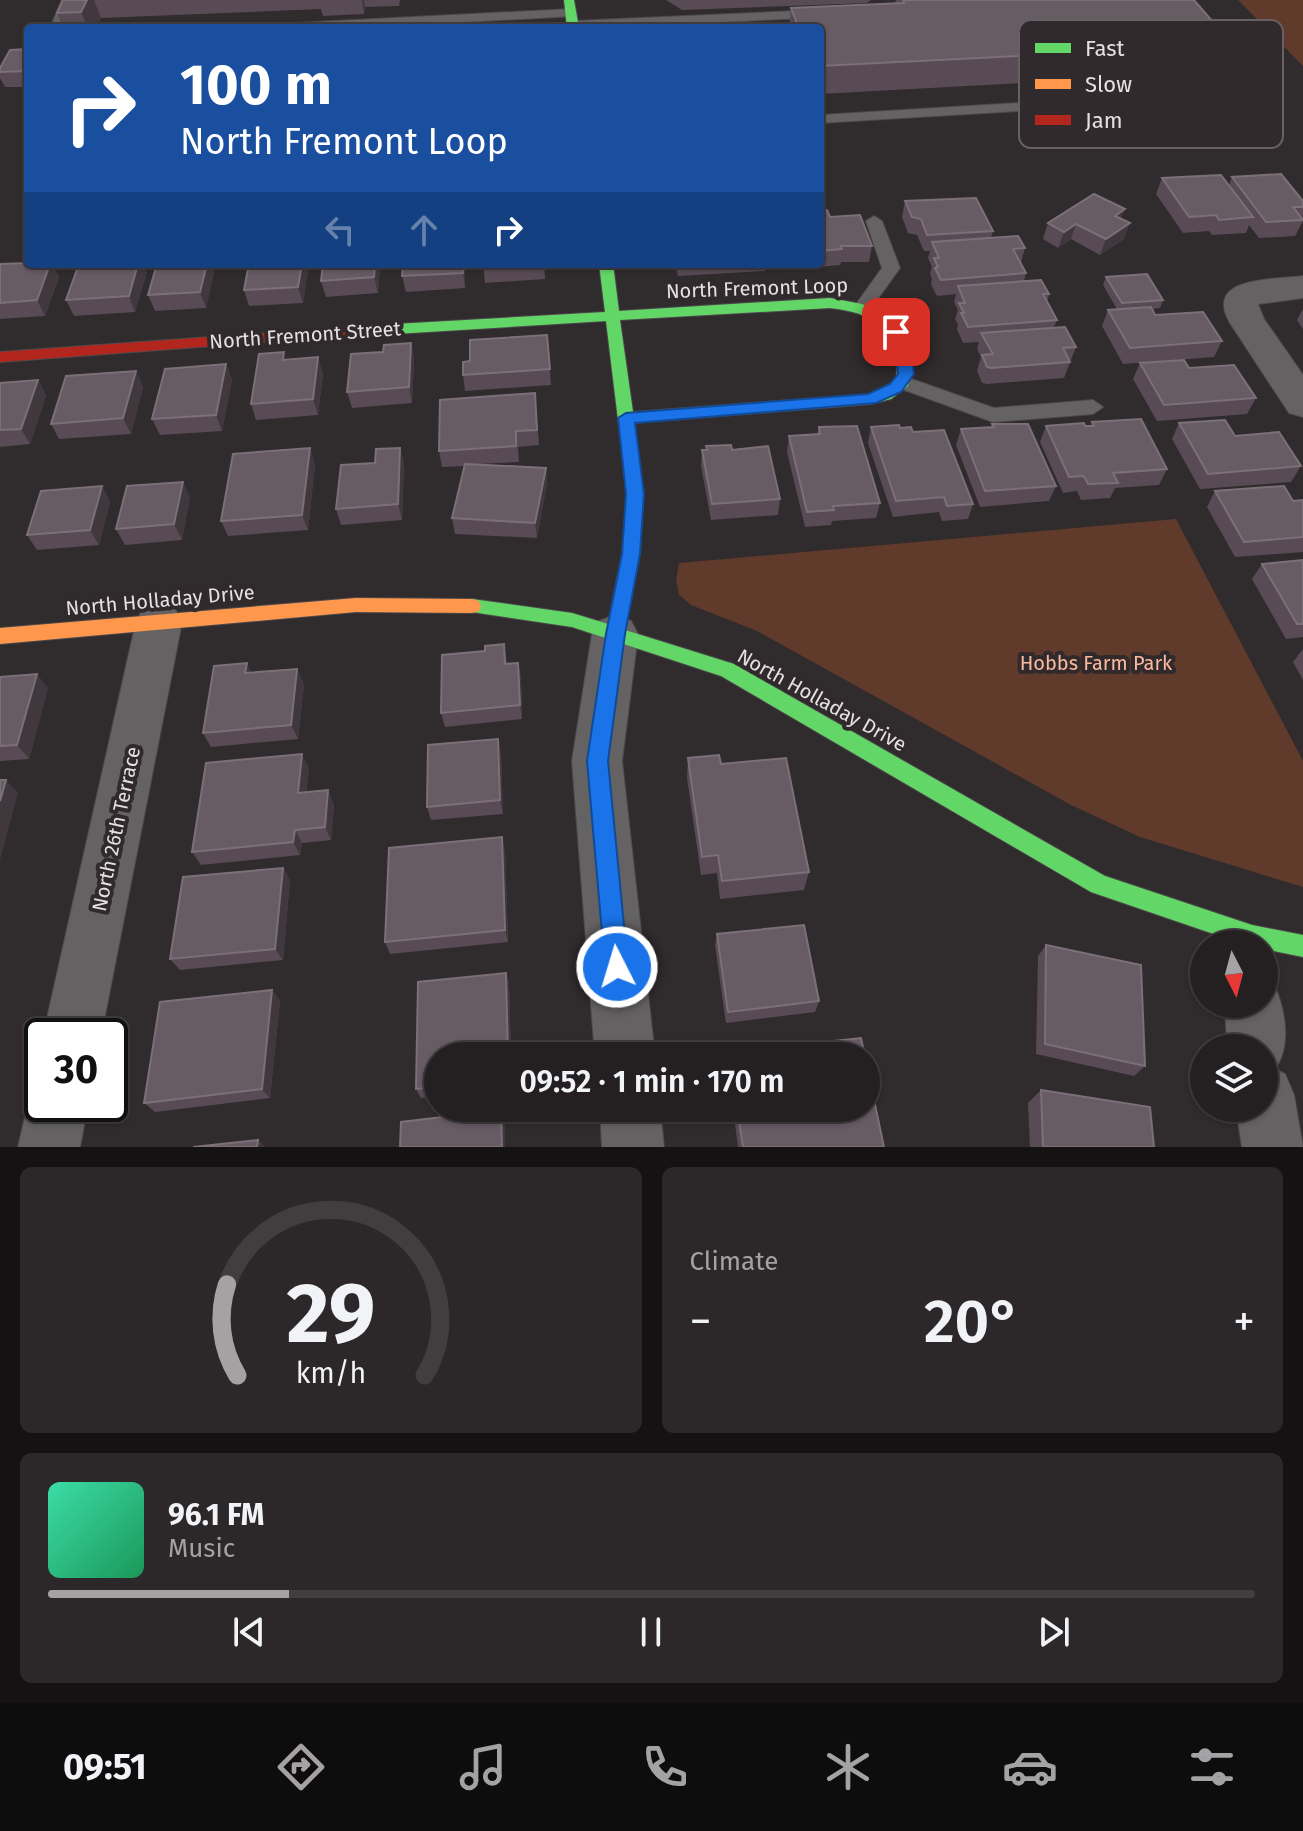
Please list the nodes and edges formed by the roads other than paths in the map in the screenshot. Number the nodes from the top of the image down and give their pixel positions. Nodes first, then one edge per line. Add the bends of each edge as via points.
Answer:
1 (69, 0) edge
2 (520, 0) edge
3 (1185, 0) edge
4 (843, 13) edge
5 (521, 16) junction
6 (571, 16) edge
7 (1202, 20) edge
8 (720, 23) edge
9 (59, 24) edge
10 (358, 24) edge
11 (1019, 107) edge
12 (824, 119) edge
13 (874, 221) dead end
14 (606, 268) edge
15 (1303, 287) edge
16 (863, 307) junction
17 (611, 314) junction
18 (0, 357) edge
19 (903, 382) junction
20 (1303, 404) edge
21 (1093, 407) dead end
22 (626, 418) junction
23 (159, 622) junction
24 (615, 634) junction
25 (0, 636) edge
26 (1233, 930) edge
27 (76, 1018) edge
28 (624, 1042) edge
29 (54, 1122) edge
30 (631, 1122) edge
31 (1269, 1122) edge
32 (49, 1147) edge
33 (633, 1147) edge
34 (1273, 1147) edge

1 - 9 lane
2 - 5 lane
3 - 7 lane
4 - 8 lane
5 - 6 lane
5 - 10 lane
6 - 8 lane
11 - 12 lane
13 - 16 lane via 891,268
14 - 17 street
15 - 20 street via 1240,299 1248,323
16 - 17 street, North Fremont Loop via 833,303
16 - 19 street, North Fremont Loop via 877,312 896,332 907,365
17 - 18 street, North Fremont Street
17 - 22 street
19 - 21 lane via 993,415
19 - 22 street via 871,399
22 - 24 street via 635,494 631,554
23 - 24 street, North Holladay Drive via 421,604 532,612
23 - 25 street, North Holladay Drive
23 - 27 street, North 26th Terrace
24 - 26 street, North Holladay Drive via 727,670 1099,885
24 - 28 street via 597,761
29 - 32 street
30 - 33 street
31 - 34 street

